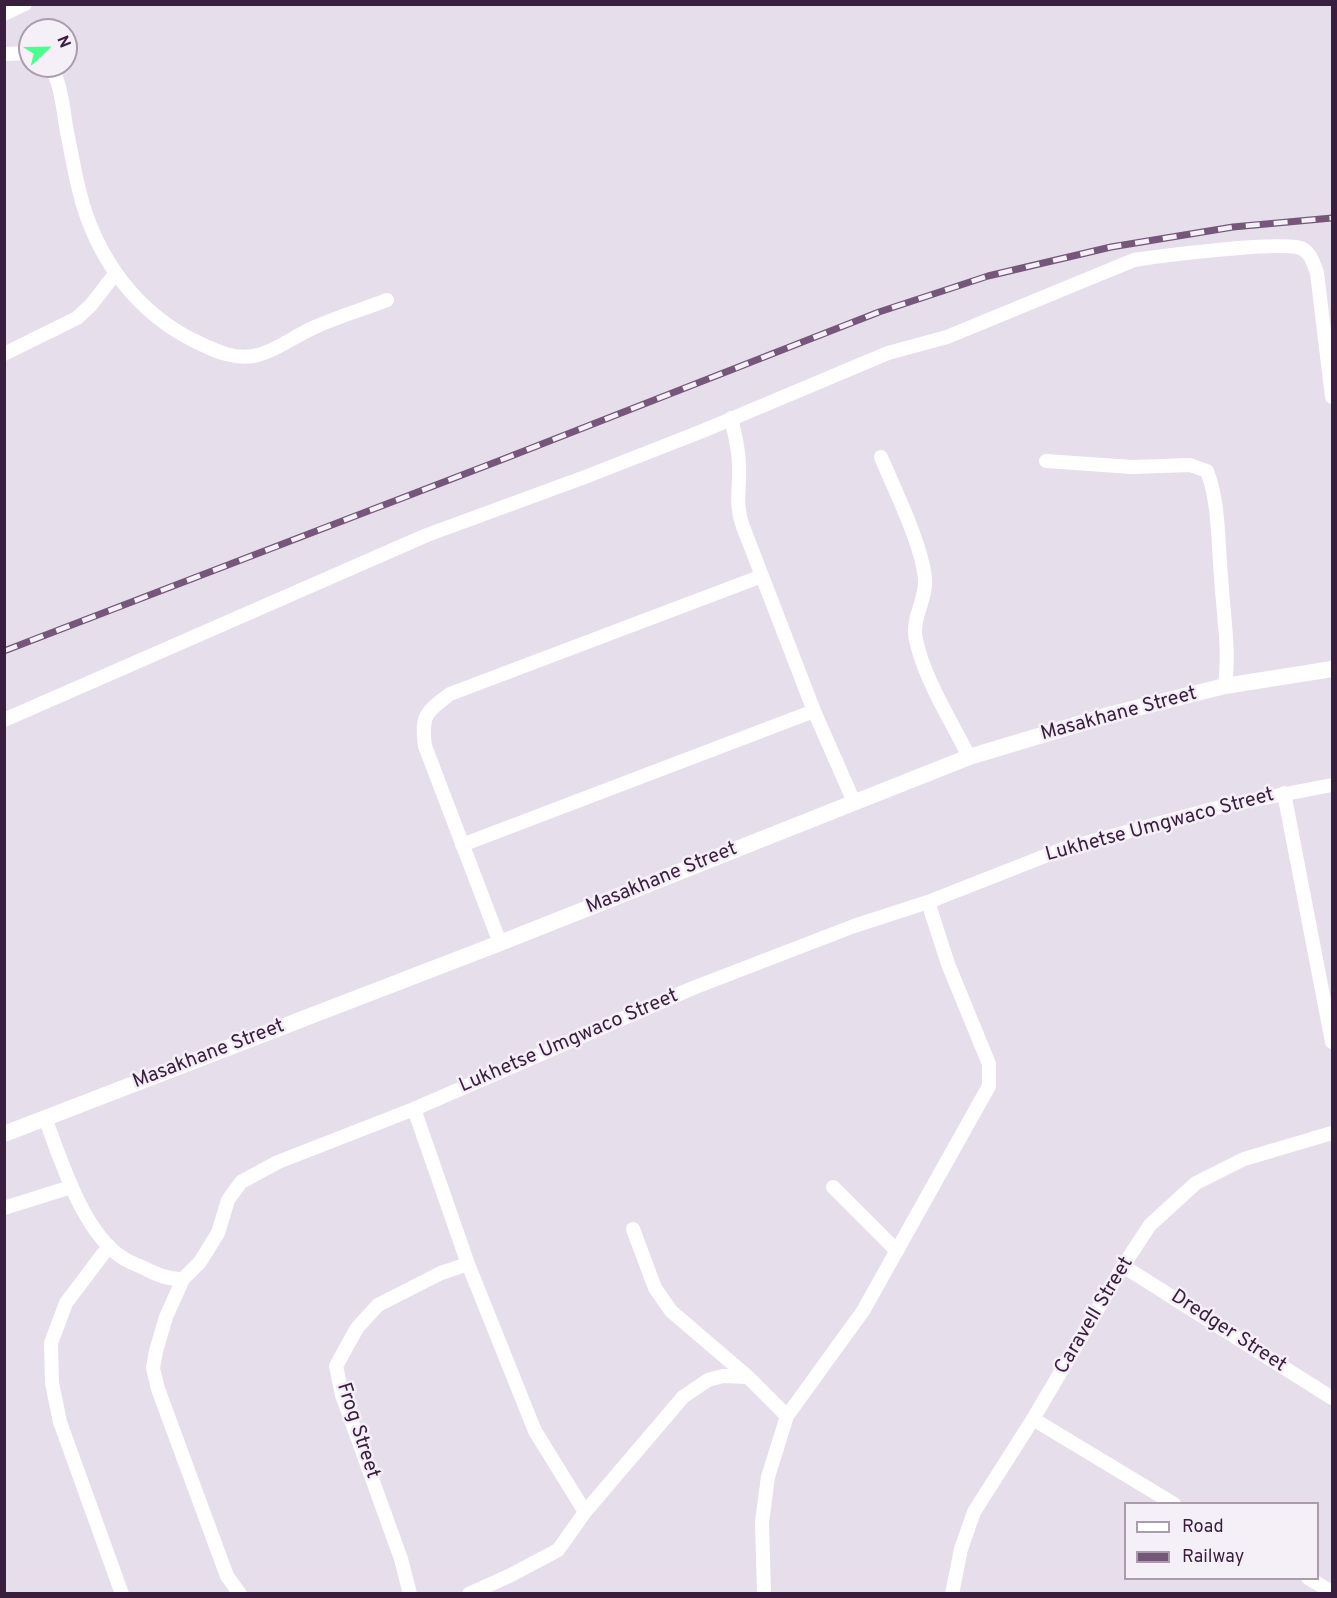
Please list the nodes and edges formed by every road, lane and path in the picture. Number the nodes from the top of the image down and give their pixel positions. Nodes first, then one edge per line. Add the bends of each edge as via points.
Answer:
1 (26, 4) edge
2 (4, 14) edge
3 (54, 78) edge
4 (115, 274) junction
5 (387, 300) dead end
6 (4, 354) edge
7 (1332, 397) edge
8 (731, 418) junction
9 (881, 457) dead end
10 (1046, 461) dead end
11 (762, 576) junction
12 (1332, 669) edge
13 (1225, 686) junction
14 (814, 711) junction
15 (4, 720) edge
16 (969, 757) junction
17 (1332, 785) edge
18 (1284, 793) junction
19 (854, 802) junction
20 (462, 845) junction
21 (928, 902) junction
22 (500, 944) junction
23 (1332, 1042) edge
24 (414, 1109) junction
25 (45, 1118) junction
26 (1332, 1133) edge
27 (4, 1134) edge
28 (71, 1187) junction
29 (833, 1187) dead end
30 (4, 1208) edge
31 (633, 1229) dead end
32 (109, 1245) junction
33 (897, 1251) junction
34 (468, 1263) junction
35 (1123, 1266) junction
36 (183, 1279) junction
37 (748, 1377) junction
38 (1332, 1398) edge
39 (788, 1416) junction
40 (1033, 1419) junction
41 (1172, 1502) edge
42 (585, 1512) junction
43 (1311, 1580) edge
44 (1332, 1592) edge
45 (122, 1593) edge
46 (240, 1593) edge
47 (410, 1593) edge
48 (469, 1593) edge
49 (764, 1593) edge
50 (952, 1593) edge

1 - 2 street
3 - 4 street via 84,208 100,250
4 - 5 street via 175,331 236,357 270,351 317,326
4 - 6 street via 77,318
7 - 8 street via 1313,260 1296,247 1272,247 1134,260 947,337 888,353
8 - 11 street via 738,447 737,507
8 - 15 street via 427,535
9 - 16 street via 922,558 925,581 914,626 916,641
10 - 13 street via 1190,465 1207,471 1213,487 1219,548
11 - 14 street
11 - 20 street via 450,694 430,709 423,726 425,746
12 - 13 street, Masakhane Street
13 - 16 street, Masakhane Street via 1112,714
14 - 19 street
14 - 20 street
16 - 19 street, Masakhane Street
17 - 18 street, Lukhetse Umgwaco Street
18 - 21 street, Lukhetse Umgwaco Street via 1063,849
18 - 23 street
19 - 22 street, Masakhane Street
20 - 22 street
21 - 24 street, Lukhetse Umgwaco Street via 693,988
21 - 33 street via 948,964 989,1064 989,1086
22 - 25 street, Masakhane Street
24 - 34 street
24 - 36 street, Lukhetse Umgwaco Street via 278,1162 241,1182 228,1200 218,1233 200,1262
25 - 27 street, Masakhane Street
25 - 28 street
26 - 35 street, Caravell Street via 1244,1159 1196,1183 1150,1225
28 - 30 street
28 - 32 street
29 - 33 street
31 - 37 street via 655,1288 672,1311
32 - 36 street via 122,1257 154,1274
32 - 45 street via 66,1303 51,1343 52,1383 60,1422
33 - 39 street via 863,1311
34 - 42 street via 535,1431
34 - 47 street, Frog Street via 378,1305 357,1328 336,1366 342,1395
35 - 38 street, Dredger Street
35 - 40 street, Caravell Street
36 - 46 street, Lukhetse Umgwaco Street via 166,1317 153,1368 227,1576
37 - 39 street
37 - 42 street via 708,1380 683,1397
39 - 49 street via 768,1477 762,1522
40 - 41 street
40 - 50 street, Caravell Street via 974,1512
42 - 48 street via 558,1550
43 - 44 street

